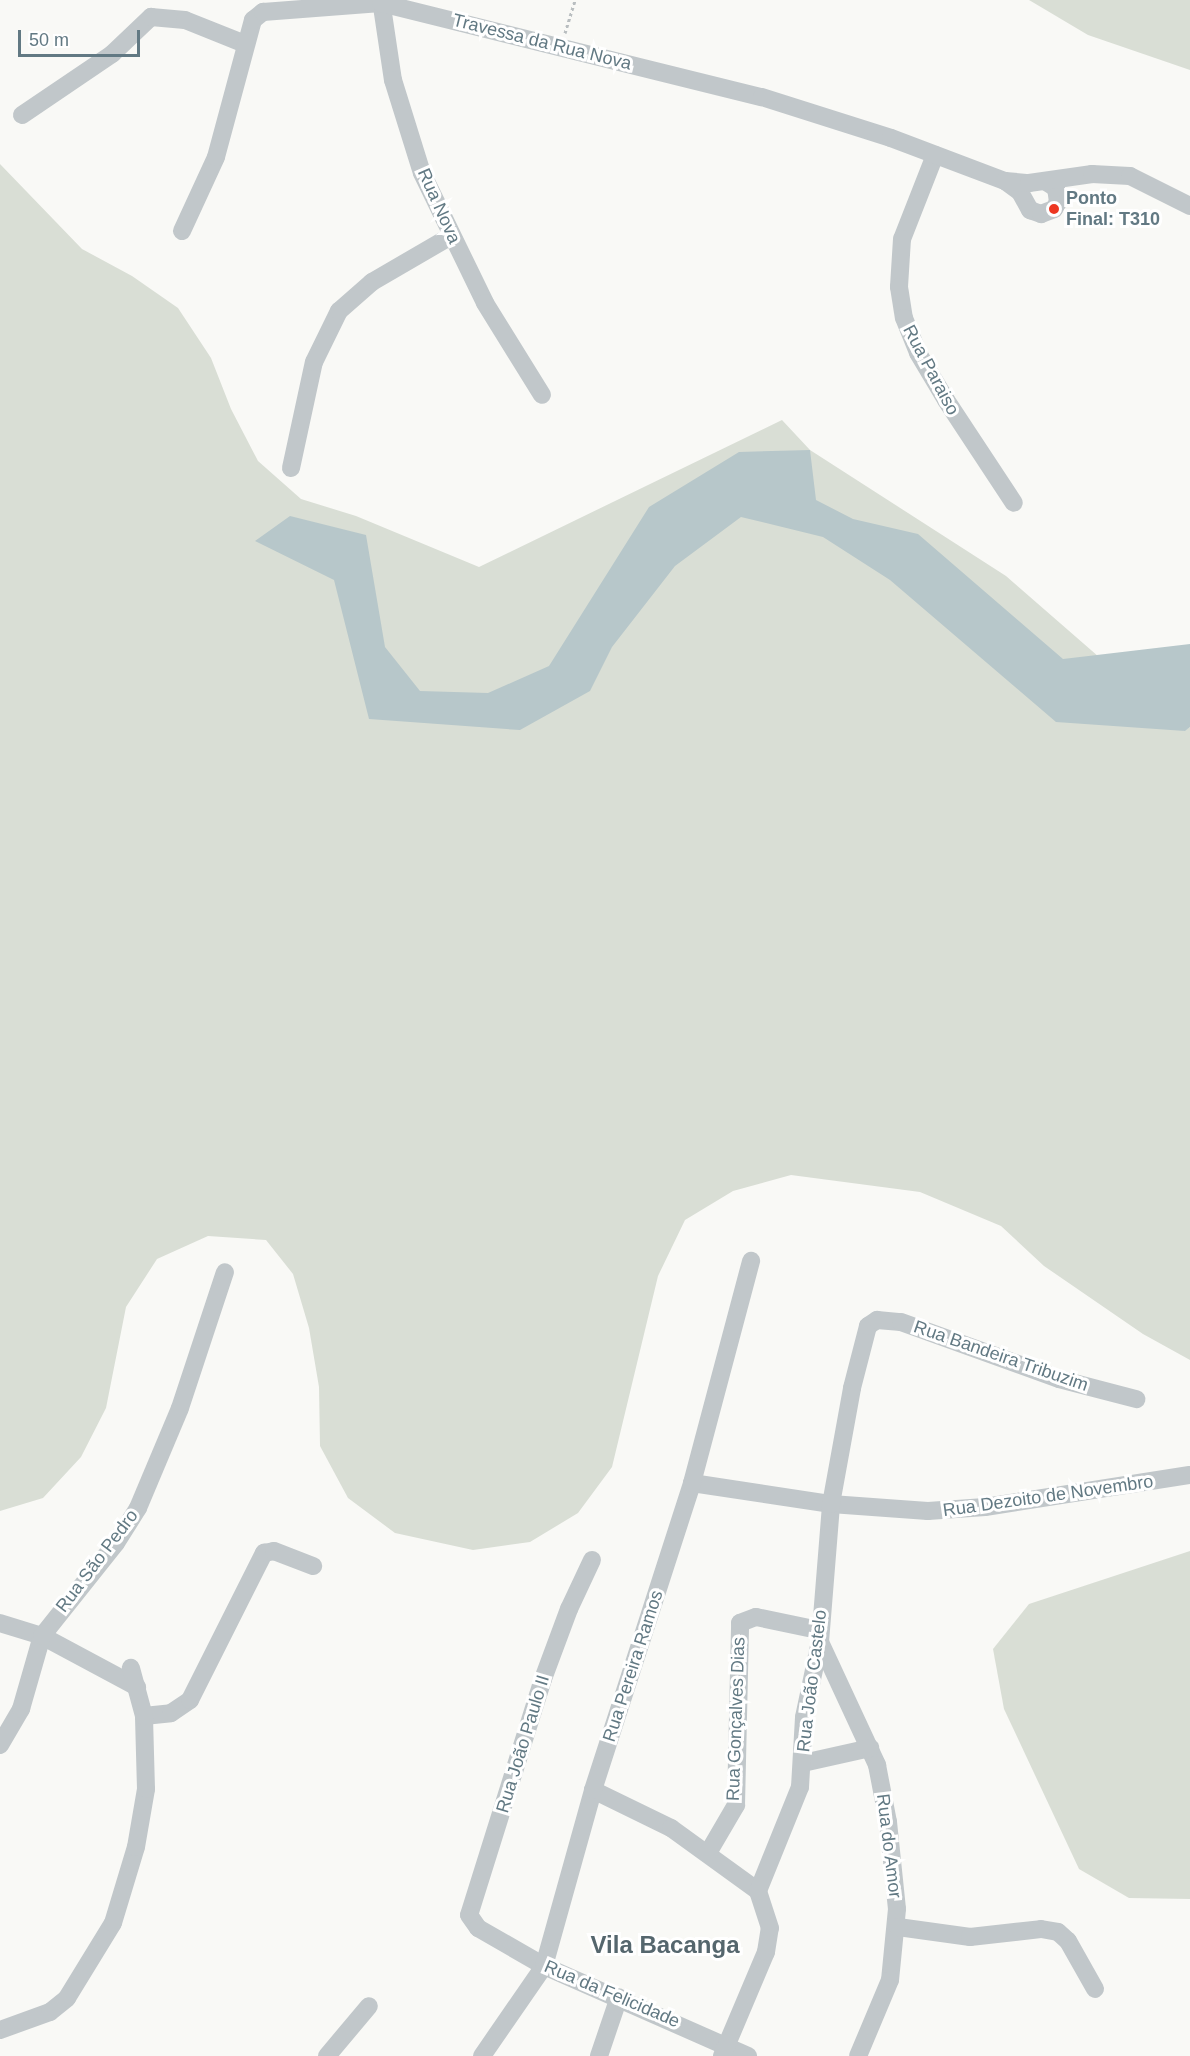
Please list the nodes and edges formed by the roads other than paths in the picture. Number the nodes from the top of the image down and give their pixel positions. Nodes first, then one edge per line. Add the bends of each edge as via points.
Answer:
1 (381, 1) edge
2 (245, 44) junction
3 (22, 115) dead end
4 (935, 155) junction
5 (1005, 181) junction
6 (1044, 181) junction
7 (1190, 206) edge
8 (182, 231) dead end
9 (451, 236) junction
10 (542, 395) dead end
11 (291, 468) dead end
12 (1014, 503) dead end
13 (751, 1261) dead end
14 (225, 1272) dead end
15 (868, 1326) joint
16 (1136, 1399) dead end
17 (1190, 1475) edge
18 (692, 1483) junction
19 (831, 1504) junction
20 (592, 1560) dead end
21 (313, 1566) dead end
22 (0, 1623) edge
23 (42, 1636) junction
24 (819, 1636) junction
25 (131, 1668) dead end
26 (137, 1687) junction
27 (144, 1716) junction
28 (0, 1745) edge
29 (870, 1748) junction
30 (803, 1763) junction
31 (593, 1790) junction
32 (708, 1853) junction
33 (758, 1891) junction
34 (898, 1927) junction
35 (478, 1928) joint
36 (544, 1966) junction
37 (1095, 1989) dead end
38 (619, 1997) junction
39 (369, 2006) dead end
40 (0, 2030) edge
41 (724, 2050) edge
42 (327, 2056) edge
43 (482, 2056) edge
44 (599, 2056) edge
45 (748, 2056) edge
46 (858, 2056) edge

1 - 2 street, Travessa da Rua Nova via 263,12 253,20
1 - 4 street, Travessa da Rua Nova via 762,97
1 - 9 street, Rua Nova via 393,80 422,173
2 - 3 street via 185,20 152,17 112,54
2 - 8 street, Travessa da Rua Nova via 216,157
4 - 5 street, Travessa da Rua Nova
4 - 12 street, Rua Paraiso via 902,239 899,287 904,318 918,353
5 - 6 street, Travessa da Rua Nova
5 - 6 street, Travessa da Rua Nova via 1020,192 1030,210 1041,214 1048,213 1058,202 1056,188
6 - 7 street, Travessa da Rua Nova via 1092,174 1130,176 1150,182
9 - 10 street, Rua Nova via 485,303
9 - 11 street via 372,282 339,311 314,362
13 - 18 street, Rua Pereira Ramos
14 - 23 street, Rua São Pedro via 180,1408 138,1508 116,1543
15 - 16 street, Rua Bandeira Tribuzim via 877,1320 901,1322 1059,1379
15 - 19 street, Rua João Castelo via 852,1388
17 - 19 street, Rua Dezoito de Novembro via 985,1507 928,1511
18 - 19 street, Rua Dezoito de Novembro
18 - 31 street, Rua Pereira Ramos
19 - 24 street, Rua João Castelo
20 - 35 street, Rua João Paulo II via 568,1609 543,1679 490,1854 469,1906 471,1920
21 - 27 street via 274,1551 264,1553 190,1700 171,1713
22 - 23 street
23 - 26 street
23 - 28 street, Rua São Pedro via 21,1709
24 - 29 street, Rua do Amor
24 - 30 street, Rua João Castelo via 804,1717
24 - 32 street, Rua Gonçalves Dias via 756,1617 740,1623 736,1805
25 - 26 street
26 - 27 street
27 - 40 street via 142,1818 114,1923 67,1998 50,2012
29 - 30 street
29 - 34 street, Rua do Amor via 888,1822
30 - 33 street, Rua João Castelo via 800,1786
31 - 32 street via 671,1828
31 - 36 street, Rua Pereira Ramos
32 - 33 street
33 - 41 street via 769,1917 770,1938
34 - 37 street via 970,1937 1041,1929 1058,1932 1068,1941
34 - 46 street, Rua do Amor via 890,1980
35 - 36 street, Rua da Felicidade
36 - 38 street, Rua da Felicidade
36 - 43 street, Rua Pereira Ramos
38 - 41 street, Rua da Felicidade
38 - 44 street
39 - 42 street
41 - 45 street, Rua da Felicidade

